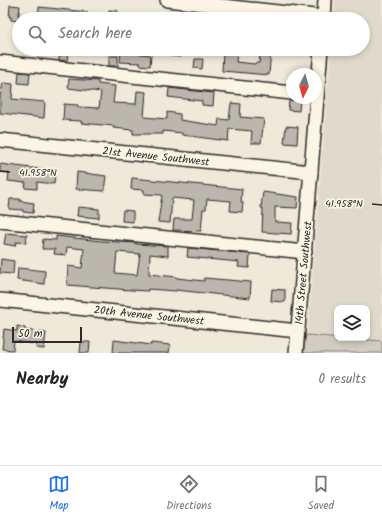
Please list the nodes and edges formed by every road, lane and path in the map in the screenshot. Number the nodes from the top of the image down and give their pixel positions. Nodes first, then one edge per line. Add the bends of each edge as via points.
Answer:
1 (167, 0) edge
2 (326, 0) edge
3 (272, 12) edge
4 (325, 12) edge
5 (320, 56) edge
6 (0, 62) edge
7 (319, 68) edge
8 (286, 91) edge
9 (316, 104) edge
10 (0, 140) edge
11 (311, 172) junction
12 (0, 221) edge
13 (305, 252) junction
14 (0, 300) edge
15 (298, 331) junction
16 (296, 353) edge

1 - 3 street
2 - 4 street
5 - 7 street, 14th Street Southwest
6 - 8 street
9 - 11 street, 14th Street Southwest
10 - 11 street, 21st Avenue Southwest
11 - 13 street, 14th Street Southwest
12 - 13 street
13 - 15 street, 14th Street Southwest
14 - 15 street, 20th Avenue Southwest
15 - 16 street, 14th Street Southwest

